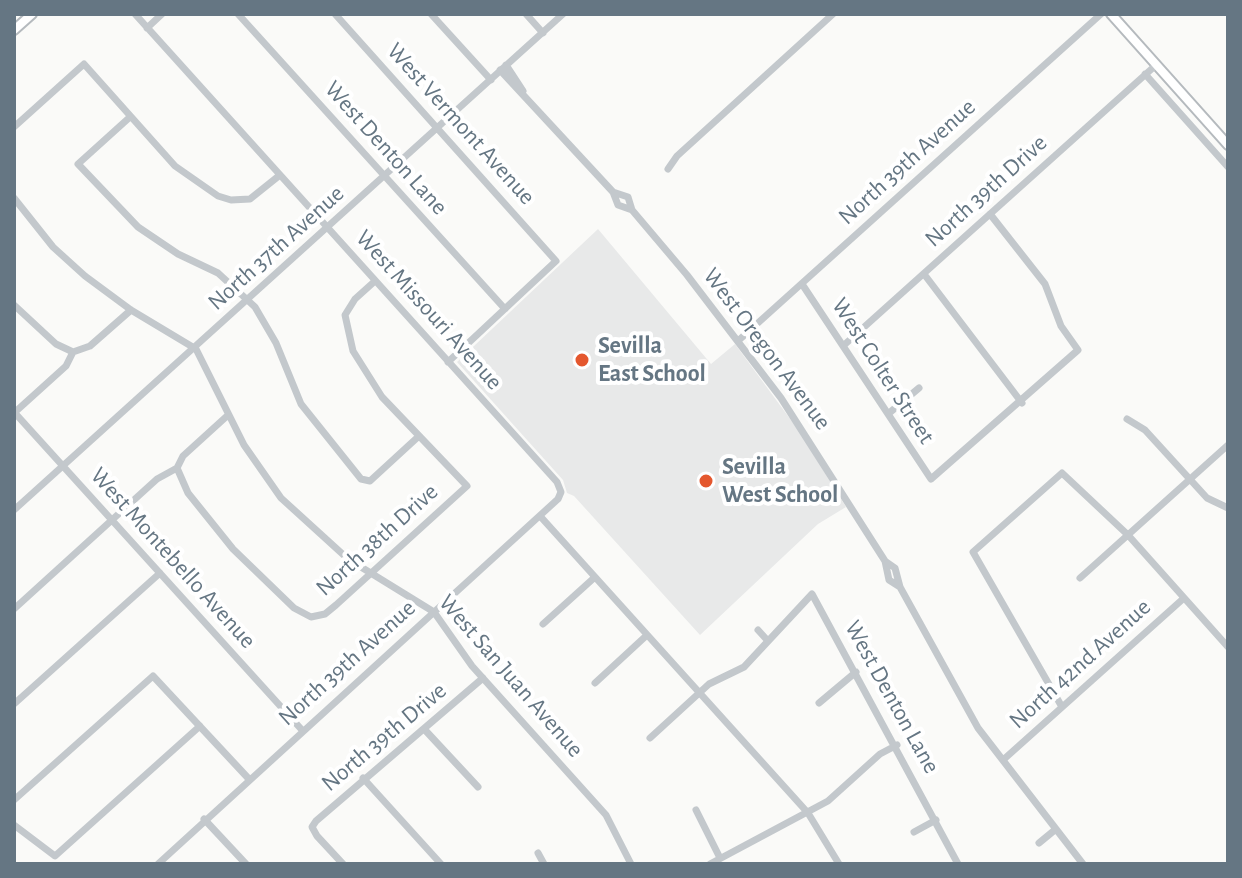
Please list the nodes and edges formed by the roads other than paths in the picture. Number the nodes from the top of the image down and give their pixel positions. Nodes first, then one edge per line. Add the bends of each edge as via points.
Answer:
1 (32, 14) edge
2 (135, 14) edge
3 (162, 14) edge
4 (238, 14) edge
5 (335, 14) edge
6 (431, 14) edge
7 (526, 14) edge
8 (563, 14) edge
9 (833, 14) edge
10 (1101, 14) edge
11 (1111, 14) edge
12 (147, 28) junction
13 (14, 30) edge
14 (543, 33) junction
15 (1156, 65) junction
16 (503, 68) junction
17 (1145, 74) junction
18 (491, 80) junction
19 (130, 117) junction
20 (14, 127) edge
21 (438, 128) junction
22 (1228, 145) edge
23 (1228, 167) edge
24 (668, 169) dead end
25 (280, 175) junction
26 (385, 176) junction
27 (613, 192) junction
28 (14, 198) edge
29 (632, 210) junction
30 (990, 214) junction
31 (327, 228) junction
32 (924, 274) junction
33 (375, 281) junction
34 (802, 284) junction
35 (249, 301) junction
36 (14, 305) edge
37 (505, 309) junction
38 (131, 310) junction
39 (739, 340) junction
40 (843, 346) junction
41 (196, 349) junction
42 (73, 352) junction
43 (448, 362) junction
44 (919, 388) dead end
45 (1022, 403) junction
46 (14, 412) edge
47 (888, 414) junction
48 (227, 416) junction
49 (1127, 419) dead end
50 (419, 436) junction
51 (1228, 445) edge
52 (63, 467) junction
53 (177, 468) junction
54 (1189, 480) junction
55 (561, 492) joint
56 (1214, 502) junction
57 (1228, 508) edge
58 (14, 510) edge
59 (1208, 510) dead end
60 (540, 516) junction
61 (112, 520) junction
62 (1128, 535) junction
63 (160, 573) junction
64 (370, 575) junction
65 (595, 577) junction
66 (1080, 578) dead end
67 (1184, 598) junction
68 (14, 609) edge
69 (434, 612) junction
70 (311, 617) junction
71 (543, 624) dead end
72 (308, 627) dead end
73 (758, 630) dead end
74 (647, 635) junction
75 (768, 641) junction
76 (1228, 647) edge
77 (856, 672) junction
78 (483, 678) junction
79 (595, 683) dead end
80 (699, 693) junction
81 (819, 703) dead end
82 (14, 704) edge
83 (1062, 707) junction
84 (200, 726) junction
85 (302, 730) junction
86 (425, 730) junction
87 (650, 738) dead end
88 (897, 745) junction
89 (1003, 760) junction
90 (248, 778) junction
91 (363, 778) junction
92 (478, 787) dead end
93 (14, 800) edge
94 (696, 810) dead end
95 (808, 813) junction
96 (204, 819) junction
97 (936, 820) junction
98 (14, 825) edge
99 (1056, 829) junction
100 (914, 832) dead end
101 (1039, 843) dead end
102 (538, 853) dead end
103 (720, 858) junction
104 (158, 864) edge
105 (246, 864) edge
106 (343, 864) edge
107 (441, 864) edge
108 (544, 864) edge
109 (631, 864) edge
110 (710, 864) edge
111 (839, 864) edge
112 (958, 864) edge
113 (1083, 864) edge

1 - 13 main road
2 - 12 street, West Missouri Avenue
3 - 12 street
4 - 26 street, West Denton Lane
5 - 21 street, West Vermont Avenue
6 - 18 street
7 - 14 street
8 - 14 street, North 37th Avenue
9 - 24 street
10 - 34 street, North 39th Avenue
11 - 15 main road
12 - 25 street, West Missouri Avenue
14 - 16 street, North 37th Avenue
15 - 17 street, North 39th Drive
15 - 22 main road
16 - 18 street, North 37th Avenue
16 - 27 street, West Oregon Avenue
17 - 23 street
17 - 30 street, North 39th Drive
18 - 21 street, North 37th Avenue
19 - 20 street via 84,64
19 - 25 street via 187,176 224,199 243,204
19 - 35 street via 78,164 138,227 218,273
21 - 26 street, North 37th Avenue
21 - 37 street, West Vermont Avenue via 556,261
25 - 31 street, West Missouri Avenue
26 - 31 street, North 37th Avenue
26 - 37 street, West Denton Lane
27 - 29 street, West Oregon Avenue via 628,197
27 - 29 street, West Oregon Avenue via 620,208
28 - 38 street via 53,247
29 - 39 street, West Oregon Avenue
30 - 32 street, North 39th Drive
30 - 45 street via 1045,284 1061,326 1078,350
31 - 33 street, West Missouri Avenue
31 - 35 street, North 37th Avenue
32 - 40 street, North 39th Drive
32 - 45 street
33 - 43 street, West Missouri Avenue
33 - 50 street via 342,314 347,336 368,379
34 - 39 street, North 39th Avenue
34 - 40 street, West Colter Street
35 - 41 street, North 37th Avenue
35 - 50 street via 264,319 301,404 365,482
36 - 42 street via 56,344
37 - 43 street
38 - 41 street
38 - 42 street via 90,346
39 - 89 street, West Oregon Avenue via 816,449 885,561 895,568 900,587 978,728
40 - 47 street, West Colter Street
41 - 48 street, West San Juan Avenue
41 - 52 street, North 37th Avenue
42 - 46 street via 66,366
43 - 55 street, West Missouri Avenue
44 - 47 street
45 - 47 street, West Colter Street via 931,479
46 - 52 street, West Montebello Avenue
48 - 53 street
48 - 64 street, West San Juan Avenue via 281,498
49 - 54 street via 1145,430
50 - 64 street, North 38th Drive via 467,486
51 - 54 street
52 - 58 street, North 37th Avenue
52 - 61 street, West Montebello Avenue
53 - 61 street
53 - 70 street via 188,493 233,549 294,608
54 - 56 street
54 - 62 street
55 - 60 street, North 39th Avenue
56 - 57 street
56 - 59 street
60 - 65 street
60 - 69 street, North 39th Avenue
61 - 63 street, West Montebello Avenue
61 - 68 street
62 - 66 street
62 - 67 street
62 - 83 street via 1062,473 973,552
63 - 82 street
63 - 85 street, West Montebello Avenue
64 - 69 street, West San Juan Avenue
64 - 70 street, North 38th Drive via 325,614
65 - 71 street
65 - 74 street
67 - 76 street
67 - 83 street, North 42nd Avenue
69 - 78 street, West San Juan Avenue
69 - 85 street, North 39th Avenue
70 - 72 street
73 - 75 street
74 - 79 street
74 - 80 street
75 - 77 street, West Denton Lane via 812,594
75 - 80 street via 740,670
77 - 81 street
77 - 88 street, West Denton Lane
78 - 86 street, North 39th Drive
78 - 109 street, West San Juan Avenue via 606,815
80 - 87 street
80 - 95 street
83 - 89 street, North 42nd Avenue
84 - 90 street
84 - 93 street via 153,676
84 - 98 street via 55,856
85 - 90 street, North 39th Avenue
86 - 91 street, North 39th Drive
86 - 92 street
88 - 95 street
88 - 97 street, West Denton Lane
89 - 99 street, West Oregon Avenue
90 - 96 street, North 39th Avenue
91 - 106 street, North 39th Drive via 312,827
91 - 107 street
94 - 103 street
95 - 103 street
95 - 111 street
96 - 104 street, North 39th Avenue
96 - 105 street
97 - 100 street
97 - 112 street, West Denton Lane
99 - 101 street
99 - 113 street, West Oregon Avenue
102 - 108 street
103 - 110 street

